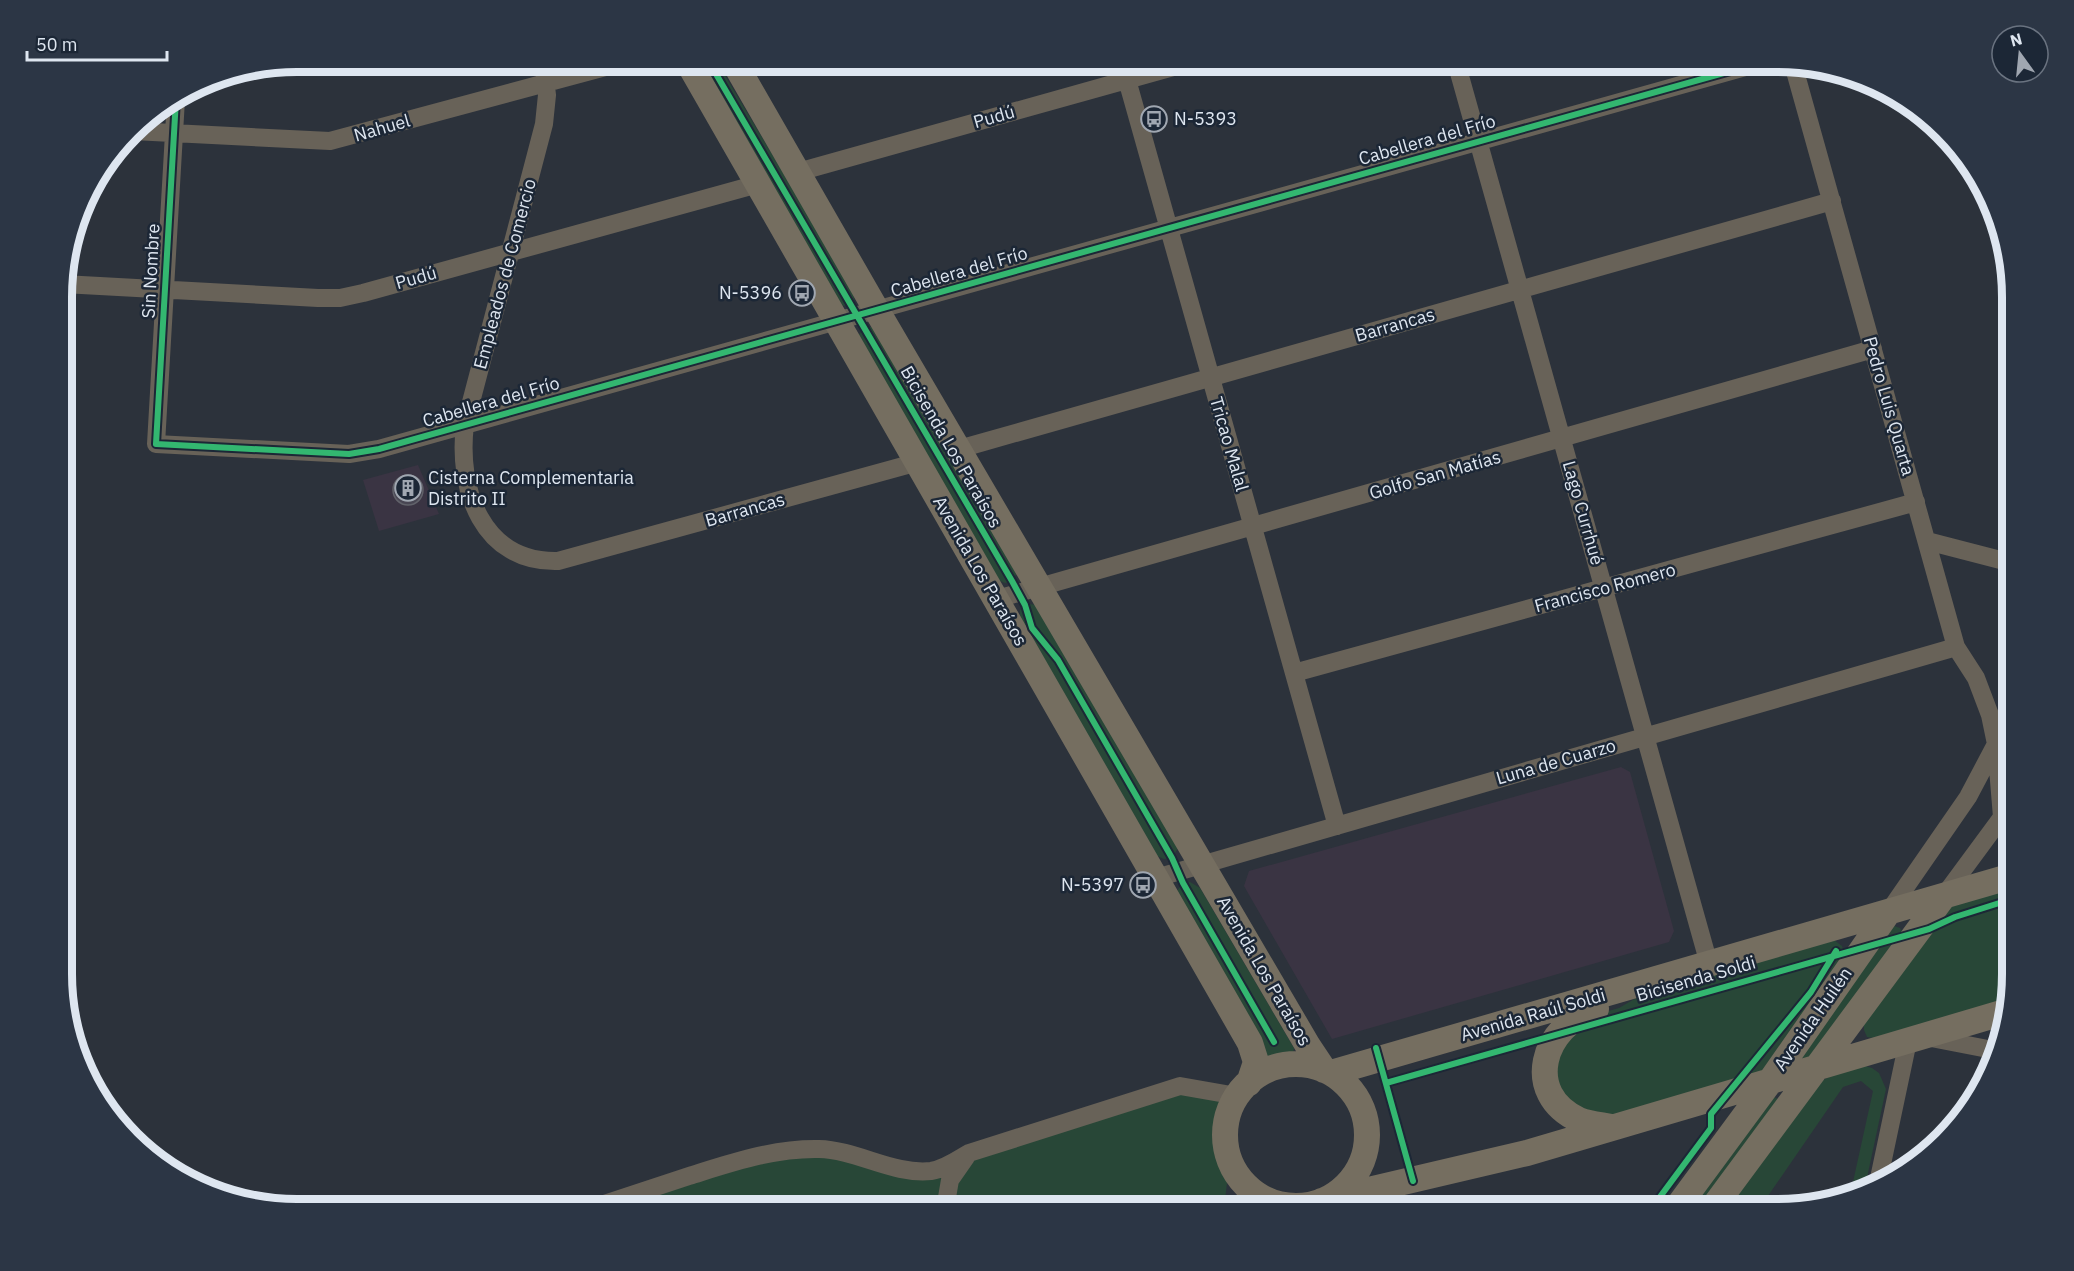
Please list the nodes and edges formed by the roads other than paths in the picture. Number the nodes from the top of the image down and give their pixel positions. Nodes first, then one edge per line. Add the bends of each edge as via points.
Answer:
1 (544, 72) edge
2 (585, 72) edge
3 (694, 72) edge
4 (740, 72) edge
5 (1125, 72) edge
6 (1155, 72) edge
7 (1459, 72) edge
8 (1727, 72) edge
9 (1795, 73) edge
10 (1127, 80) junction
11 (546, 82) junction
12 (175, 108) edge
13 (145, 132) edge
14 (174, 133) junction
15 (1479, 141) junction
16 (798, 172) junction
17 (758, 184) junction
18 (1832, 201) junction
19 (1169, 228) junction
20 (511, 252) junction
21 (72, 285) edge
22 (165, 290) junction
23 (1520, 290) junction
24 (877, 311) junction
25 (837, 322) junction
26 (1873, 350) junction
27 (1211, 377) junction
28 (465, 425) junction
29 (1562, 438) junction
30 (156, 444) joint
31 (959, 450) junction
32 (918, 462) junction
33 (1916, 502) junction
34 (1253, 527) junction
35 (1927, 541) junction
36 (572, 558) joint
37 (2002, 560) edge
38 (1040, 588) junction
39 (1604, 588) junction
40 (997, 600) junction
41 (1956, 647) junction
42 (1294, 674) junction
43 (1646, 737) junction
44 (1996, 744) junction
45 (2002, 817) joint
46 (1337, 826) junction
47 (1202, 864) junction
48 (1156, 878) junction
49 (2002, 879) edge
50 (1943, 897) junction
51 (1887, 914) junction
52 (1709, 964) junction
53 (1652, 981) junction
54 (1999, 1014) edge
55 (1916, 1039) junction
56 (1989, 1049) edge
57 (1815, 1069) junction
58 (1328, 1072) junction
59 (1769, 1083) junction
60 (1243, 1090) junction
61 (1688, 1106) junction
62 (1614, 1127) junction
63 (1726, 1141) junction
64 (969, 1153) junction
65 (1880, 1174) edge
66 (620, 1199) edge
67 (947, 1199) edge
68 (1264, 1199) edge
69 (1327, 1199) edge
70 (1335, 1199) edge
71 (1683, 1199) edge
72 (1719, 1199) edge

1 - 11 street, Empleados de Comercio
2 - 11 street, Nahuel
3 - 17 main road, Avenida Los Paraísos
4 - 16 main road, Avenida Los Paraísos
5 - 10 street, Tricao Malal
6 - 10 street, Pudú
7 - 15 street, Lago Currhué
8 - 15 street, Cabellera del Frío
9 - 18 street, Pedro Luis Quarta
10 - 16 street, Pudú
10 - 19 street, Tricao Malal
11 - 14 street, Nahuel via 330,141
11 - 20 street, Empleados de Comercio via 544,124
12 - 14 street, Sin Nombre
13 - 14 street, Nahuel
14 - 22 street, Sin Nombre
15 - 19 street, Cabellera del Frío
15 - 23 street, Lago Currhué
16 - 24 main road, Avenida Los Paraísos
17 - 20 street, Pudú
17 - 25 main road, Avenida Los Paraísos
18 - 23 street, Barrancas
18 - 26 street, Pedro Luis Quarta
19 - 24 street, Cabellera del Frío
19 - 27 street, Tricao Malal
20 - 22 street, Pudú via 340,298
20 - 28 street, Empleados de Comercio
21 - 22 street, Pudú
22 - 30 street, Sin Nombre
23 - 27 street, Barrancas
23 - 29 street, Lago Currhué
24 - 25 street, Cabellera del Frío
24 - 31 main road, Avenida Los Paraísos
25 - 28 street, Cabellera del Frío
25 - 32 main road, Avenida Los Paraísos
26 - 29 street, Golfo San Matías
26 - 33 street, Pedro Luis Quarta
27 - 31 street, Barrancas
27 - 34 street, Tricao Malal
28 - 30 street, Cabellera del Frío via 349,454
28 - 36 street, Empleados de Comercio via 463,451 469,494 492,534 528,559
29 - 34 street, Golfo San Matías
29 - 39 street, Lago Currhué
31 - 38 main road, Avenida Los Paraísos
32 - 36 street, Barrancas
32 - 40 main road, Avenida Los Paraísos
33 - 35 street, Pedro Luis Quarta
33 - 39 street, Francisco Romero
34 - 38 street, Golfo San Matías
34 - 42 street, Tricao Malal
35 - 37 street
35 - 41 street, Pedro Luis Quarta
38 - 40 street, Golfo San Matías
38 - 47 main road, Avenida Los Paraísos
39 - 42 street, Francisco Romero
39 - 43 street, Lago Currhué
40 - 48 main road, Avenida Los Paraísos
41 - 43 street, Luna de Cuarzo
41 - 44 street, Pedro Luis Quarta via 1982,690
42 - 46 street, Tricao Malal
43 - 46 street, Luna de Cuarzo
43 - 52 street, Lago Currhué
44 - 45 street, Pedro Luis Quarta
44 - 51 street, Avenida Huilén via 1968,797
45 - 50 street, Avenida Huilén
46 - 47 street, Luna de Cuarzo
47 - 48 street, Luna de Cuarzo
47 - 58 main road, Avenida Los Paraísos via 1308,1046
48 - 60 main road, Avenida Los Paraísos via 1253,1047 1255,1068
49 - 50 main road, Avenida Raúl Soldi
50 - 51 main road, Avenida Raúl Soldi
50 - 57 main road, Avenida Huilén
51 - 52 main road, Avenida Raúl Soldi
51 - 59 main road, Avenida Huilén
52 - 53 main road, Avenida Raúl Soldi
53 - 58 main road, Avenida Raúl Soldi
53 - 62 main road via 1620,1000 1574,1018 1557,1034 1547,1054 1547,1083 1558,1104 1580,1120
54 - 55 main road
55 - 56 street
55 - 57 main road
55 - 65 street
57 - 59 main road
57 - 72 main road, Avenida Huilén
58 - 60 main road, Avenida Los Paraísos via 1306,1065 1287,1065 1271,1069
58 - 69 main road, Avenida Los Paraísos via 1346,1085 1359,1102 1366,1122 1367,1144 1361,1165 1349,1183
59 - 61 main road
59 - 63 main road, Avenida Huilén
60 - 64 street via 1180,1086
60 - 68 main road, Avenida Los Paraísos via 1229,1113 1226,1145 1233,1167 1247,1186
61 - 62 main road
61 - 63 main road via 1708,1105 1721,1112 1727,1124
62 - 70 main road via 1487,1163
63 - 71 main road, Avenida Huilén
64 - 66 street via 932,1171 896,1167 842,1152 793,1150 736,1161
64 - 67 street via 950,1180

